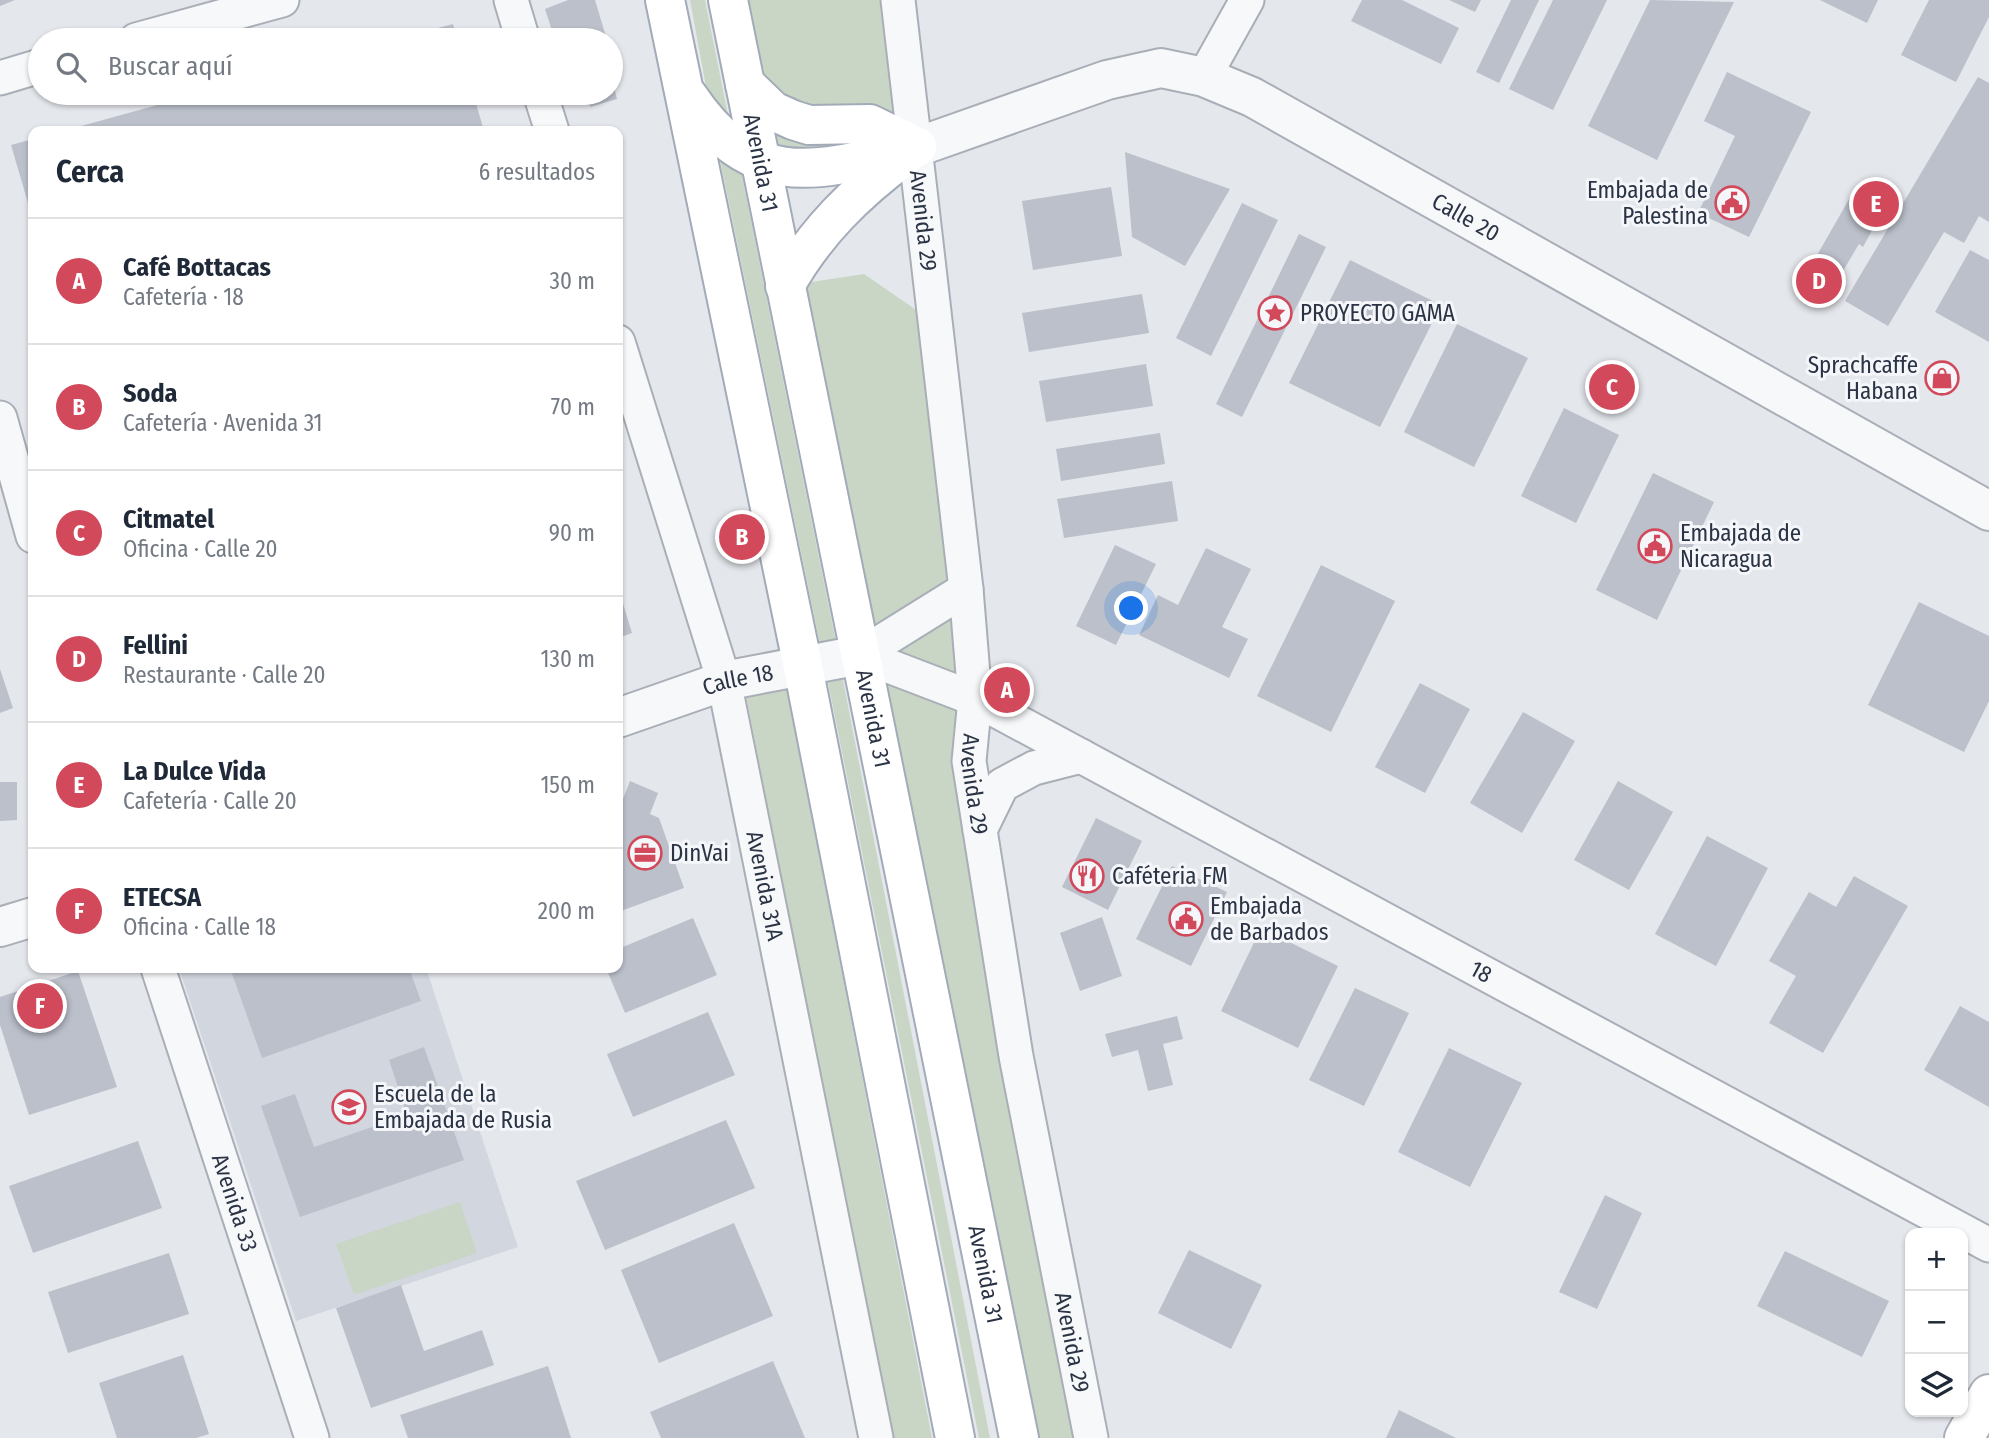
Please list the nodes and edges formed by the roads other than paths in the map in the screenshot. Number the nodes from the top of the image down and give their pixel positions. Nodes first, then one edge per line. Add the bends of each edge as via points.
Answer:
1 (282, 0) edge
2 (511, 0) edge
3 (665, 0) edge
4 (728, 0) edge
5 (898, 0) edge
6 (1247, 0) edge
7 (180, 28) edge
8 (519, 28) edge
9 (28, 70) edge
10 (1204, 77) junction
11 (0, 78) edge
12 (745, 84) junction
13 (685, 92) junction
14 (544, 105) edge
15 (550, 126) edge
16 (917, 147) junction
17 (761, 164) junction
18 (785, 286) junction
19 (623, 358) edge
20 (0, 418) edge
21 (1989, 511) edge
22 (28, 518) edge
23 (966, 589) junction
24 (860, 655) junction
25 (803, 667) junction
26 (724, 681) junction
27 (975, 699) junction
28 (623, 716) edge
29 (1081, 756) junction
30 (980, 830) junction
31 (28, 919) edge
32 (0, 927) edge
33 (160, 973) edge
34 (1989, 1245) edge
35 (1989, 1394) edge
36 (312, 1438) edge
37 (876, 1438) edge
38 (955, 1438) edge
39 (1019, 1438) edge
40 (1091, 1438) edge
41 (1964, 1438) edge

1 - 7 street
2 - 8 street
3 - 13 main road
4 - 12 main road, Avenida 31
5 - 16 street, Avenida 29
6 - 10 street
9 - 11 street
10 - 16 street, Calle 20 via 1161,68 1107,80
10 - 21 street, Calle 20 via 1252,97
12 - 16 main road via 773,111 793,120 809,125 870,124
12 - 17 main road, Avenida 31
13 - 17 main road via 705,122
13 - 25 main road
14 - 15 street
16 - 17 main road via 845,164 796,169
16 - 18 main road via 873,180 826,226 805,250
16 - 23 street, Avenida 29
17 - 18 main road, Avenida 31
18 - 24 main road, Avenida 31
19 - 26 street, Avenida 31A
20 - 22 street
23 - 24 street, Calle 18
23 - 27 street, Avenida 29
24 - 25 street, Calle 18
24 - 27 street
24 - 39 main road, Avenida 31
25 - 26 street, Calle 18
25 - 38 main road
26 - 28 street, Calle 18
26 - 37 street, Avenida 31A
27 - 29 street, 18
27 - 30 street, Avenida 29 via 969,761
29 - 30 street via 1034,768 1002,785
29 - 34 street, 18
30 - 40 street, Avenida 29 via 1016,1056
31 - 32 street
33 - 36 street, Avenida 33
35 - 41 main road

